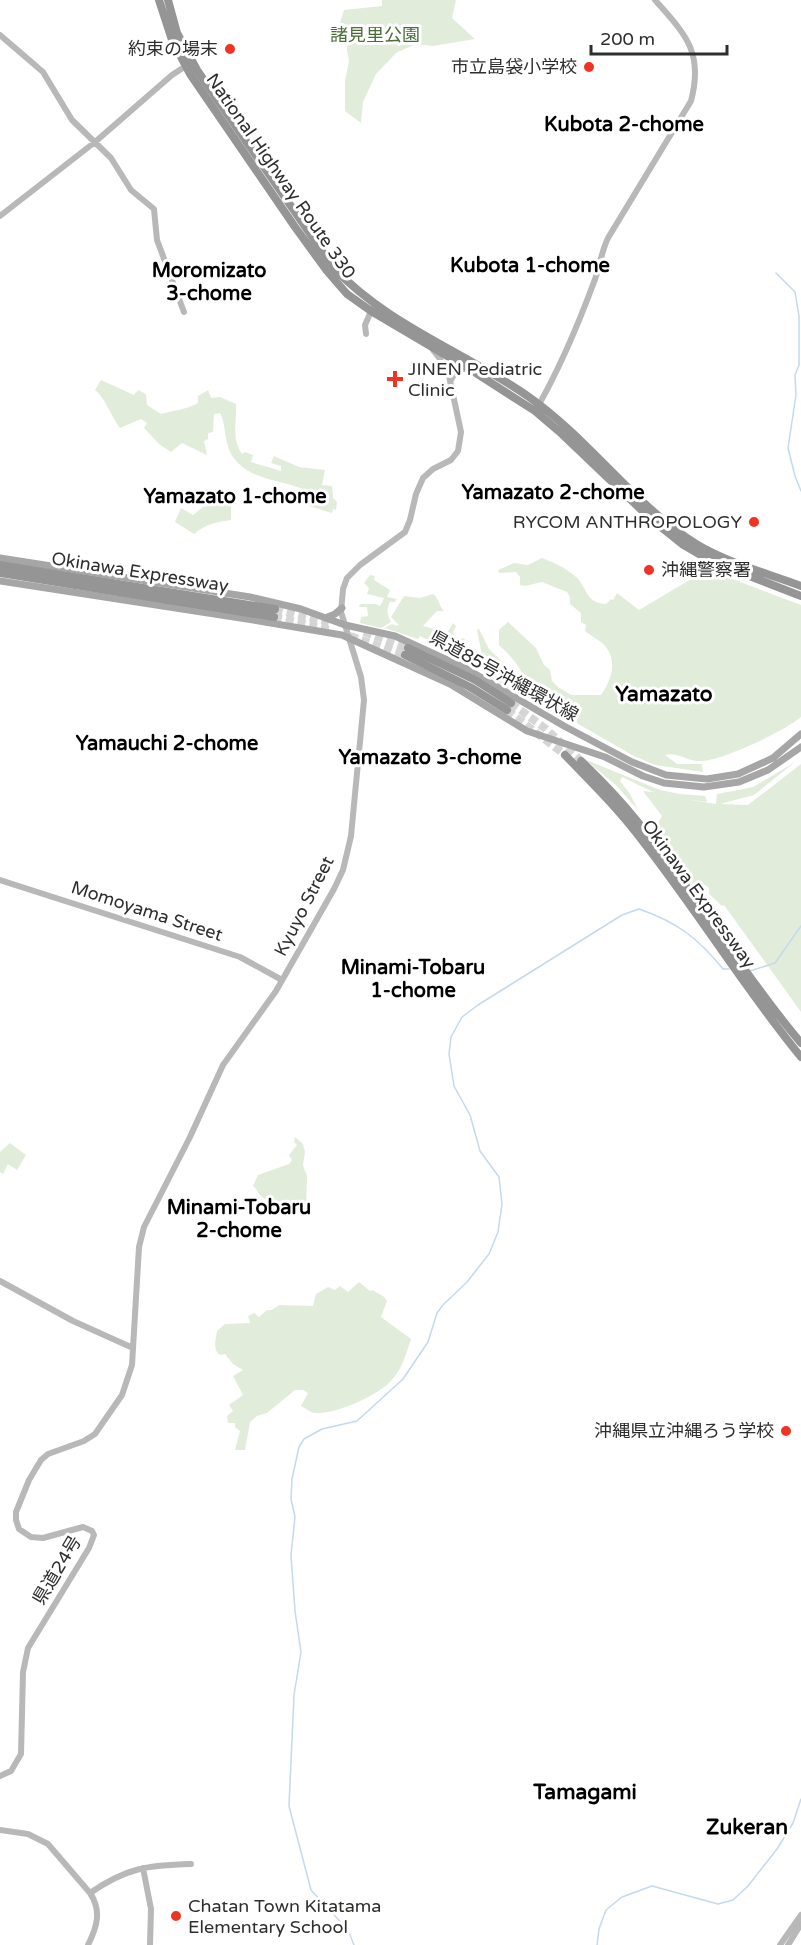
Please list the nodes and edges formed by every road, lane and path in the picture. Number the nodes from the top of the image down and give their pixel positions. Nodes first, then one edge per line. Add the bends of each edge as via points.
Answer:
1 (159, 0) edge
2 (168, 0) edge
3 (655, 0) edge
4 (0, 35) edge
5 (188, 64) junction
6 (95, 142) junction
7 (0, 216) edge
8 (372, 308) junction
9 (184, 312) dead end
10 (366, 334) dead end
11 (430, 346) junction
12 (454, 355) junction
13 (471, 370) junction
14 (450, 384) junction
15 (537, 408) junction
16 (0, 558) edge
17 (0, 565) edge
18 (0, 573) edge
19 (0, 581) edge
20 (801, 586) edge
21 (801, 596) edge
22 (342, 608) junction
23 (325, 618) junction
24 (345, 625) junction
25 (349, 638) junction
26 (406, 652) tunnel mouth
27 (509, 706) tunnel mouth
28 (801, 734) edge
29 (801, 747) edge
30 (565, 755) tunnel mouth
31 (581, 761) tunnel mouth
32 (0, 880) edge
33 (282, 980) junction
34 (801, 1043) edge
35 (801, 1057) edge
36 (0, 1281) edge
37 (133, 1348) junction
38 (0, 1776) edge
39 (0, 1830) edge
40 (191, 1864) dead end
41 (143, 1868) junction
42 (90, 1893) junction
43 (801, 1915) edge
44 (801, 1924) edge
45 (88, 1945) edge
46 (150, 1945) edge
47 (780, 1945) edge
48 (788, 1945) edge

1 - 5 highway, National Highway Route 330 via 172,40
2 - 5 highway, National Highway Route 330
3 - 15 main road via 676,22 692,49 696,69 691,101 608,238 580,321
4 - 6 main road via 43,72 72,120
5 - 6 main road
5 - 8 highway, National Highway Route 330 via 327,271 347,294
6 - 7 main road
6 - 9 main road via 111,158 131,190 154,209 157,240
8 - 10 main road
8 - 11 highway, National Highway Route 330
8 - 12 highway, National Highway Route 330
11 - 12 highway, National Highway Route 330
11 - 14 main road
12 - 13 highway, National Highway Route 330
12 - 14 main road, Kyuyo Street
12 - 15 highway, National Highway Route 330
13 - 14 main road via 457,369
13 - 15 highway, National Highway Route 330
14 - 22 main road, Kyuyo Street via 460,432 458,451 423,478 405,532 347,578
15 - 20 highway, National Highway Route 330 via 567,426 661,519 693,542
15 - 21 highway, National Highway Route 330 via 652,520 682,544 711,561
16 - 23 main road, 県道85号沖縄環状線 via 232,594
17 - 18 highway, Okinawa Expressway via 274,613
19 - 25 main road, 県道85号沖縄環状線
22 - 23 main road
22 - 24 main road, Kyuyo Street
23 - 24 main road, 県道85号沖縄環状線
24 - 25 main road, Kyuyo Street
24 - 28 main road, 県道85号沖縄環状線 via 395,636 448,659 619,755 666,775 707,779 738,774 768,761
25 - 29 main road, 県道85号沖縄環状線 via 450,684 527,731 664,783 704,787 739,782 768,770
25 - 33 main road, Kyuyo Street via 364,700 351,836 337,883
26 - 27 highway via 475,680
30 - 35 highway, Okinawa Expressway via 631,826
31 - 34 highway, Okinawa Expressway via 637,820
32 - 33 main road, Momoyama Street via 236,956
33 - 37 main road, Kyuyo Street via 223,1065 144,1227 139,1247
36 - 37 main road
37 - 38 main road, 県道24号 via 126,1386 106,1420 90,1438 41,1460 16,1512 19,1529 32,1537 44,1538 83,1527 94,1535 28,1648 23,1672 21,1754 11,1771
39 - 42 main road via 28,1834 48,1844
40 - 41 main road
41 - 42 main road via 114,1878
41 - 46 main road via 151,1909
42 - 45 main road via 98,1910
43 - 47 main road
44 - 48 main road

